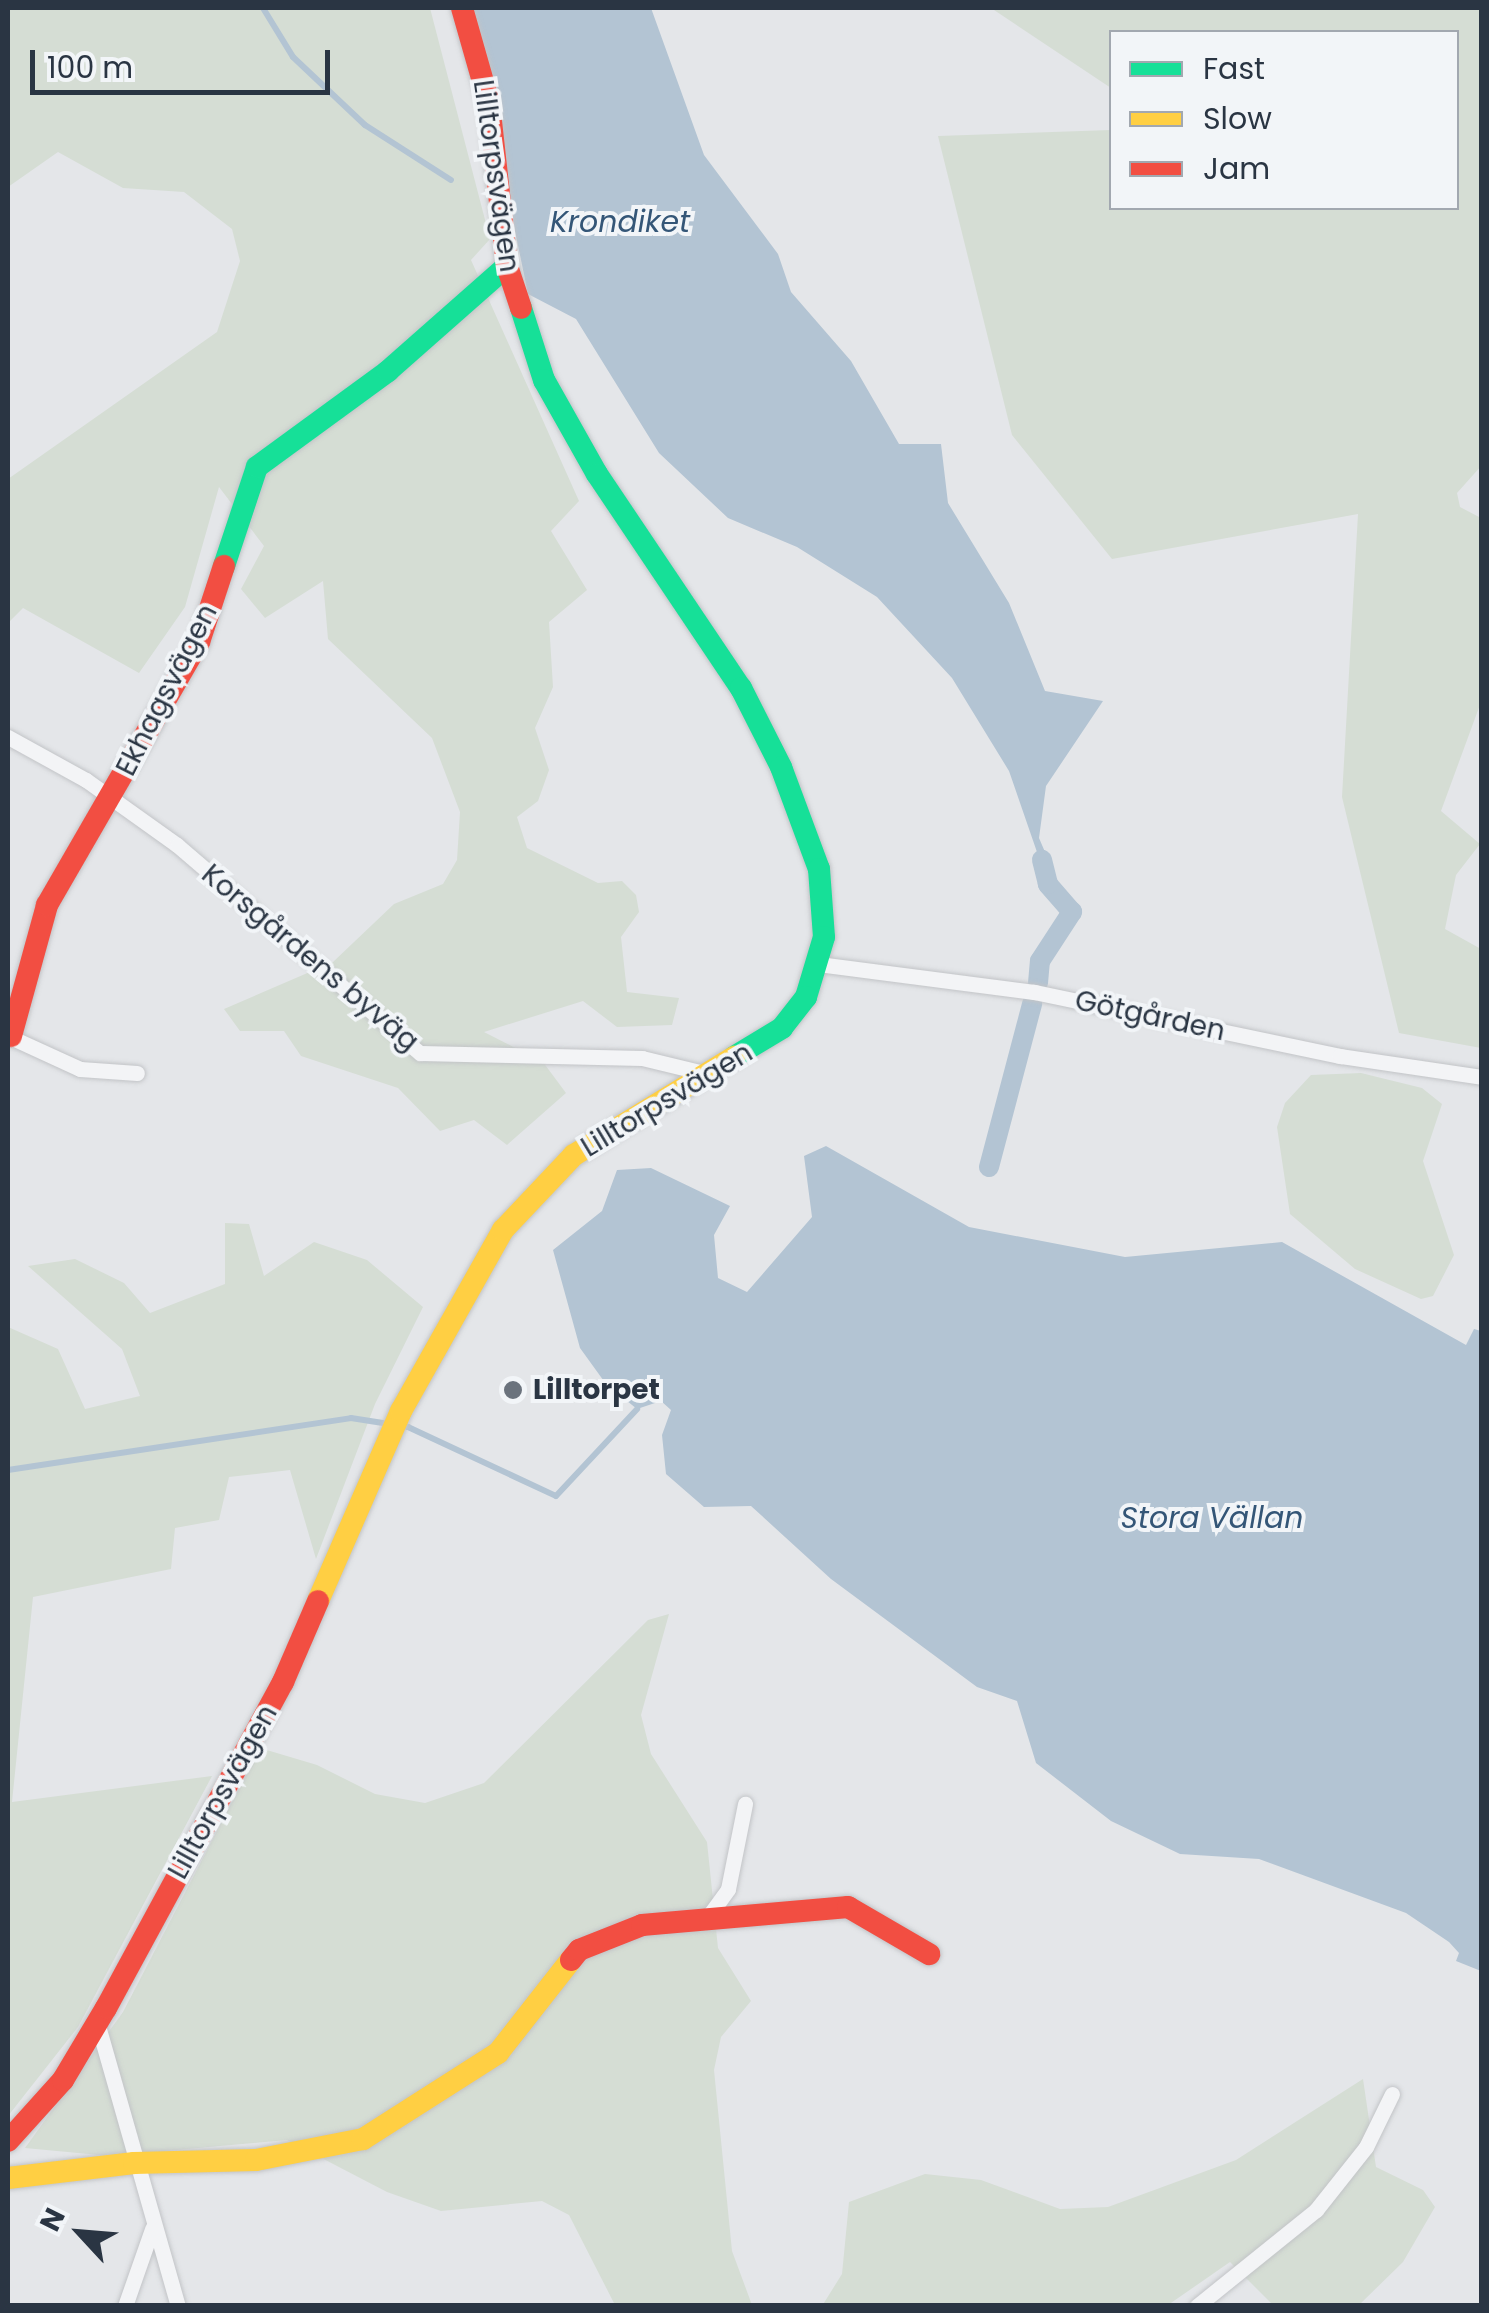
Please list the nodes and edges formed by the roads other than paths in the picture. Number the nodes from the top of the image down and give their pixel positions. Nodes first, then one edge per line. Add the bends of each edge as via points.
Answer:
1 (462, 8) edge
2 (507, 266) junction
3 (8, 737) edge
4 (111, 800) junction
5 (818, 964) junction
6 (10, 1036) edge
7 (138, 1074) dead end
8 (708, 1074) junction
9 (1482, 1077) edge
10 (745, 1804) dead end
11 (705, 1921) junction
12 (929, 1954) dead end
13 (98, 2022) junction
14 (1392, 2094) dead end
15 (8, 2141) edge
16 (134, 2163) junction
17 (8, 2178) edge
18 (152, 2229) junction
19 (124, 2306) edge
20 (178, 2306) edge
21 (1196, 2306) edge

1 - 2 street, Lilltorpsvägen via 489,104
2 - 4 street, Ekhagsvägen via 388,371 256,468 209,619
2 - 5 street, Lilltorpsvägen via 544,380 597,474 742,688 782,767 819,870 824,905
3 - 4 street, Korsgårdens byväg
4 - 6 street, Ekhagsvägen via 48,906
4 - 8 street, Korsgårdens byväg via 177,846 420,1053 642,1058
5 - 8 street, Lilltorpsvägen via 790,1019
5 - 9 street, Götgården via 1034,992 1340,1056
6 - 7 street, Ekhagsvägen via 80,1069
8 - 13 street, Lilltorpsvägen via 574,1154 504,1230 404,1405 283,1682
10 - 11 street via 728,1889
11 - 12 street via 848,1908
11 - 16 street via 642,1925 589,1944 551,1980 498,2054 362,2139 256,2160
13 - 15 street, Lilltorpsvägen via 44,2105
13 - 16 street
14 - 21 street via 1366,2146 1316,2210
16 - 17 street
16 - 18 street
18 - 19 street
18 - 20 street

